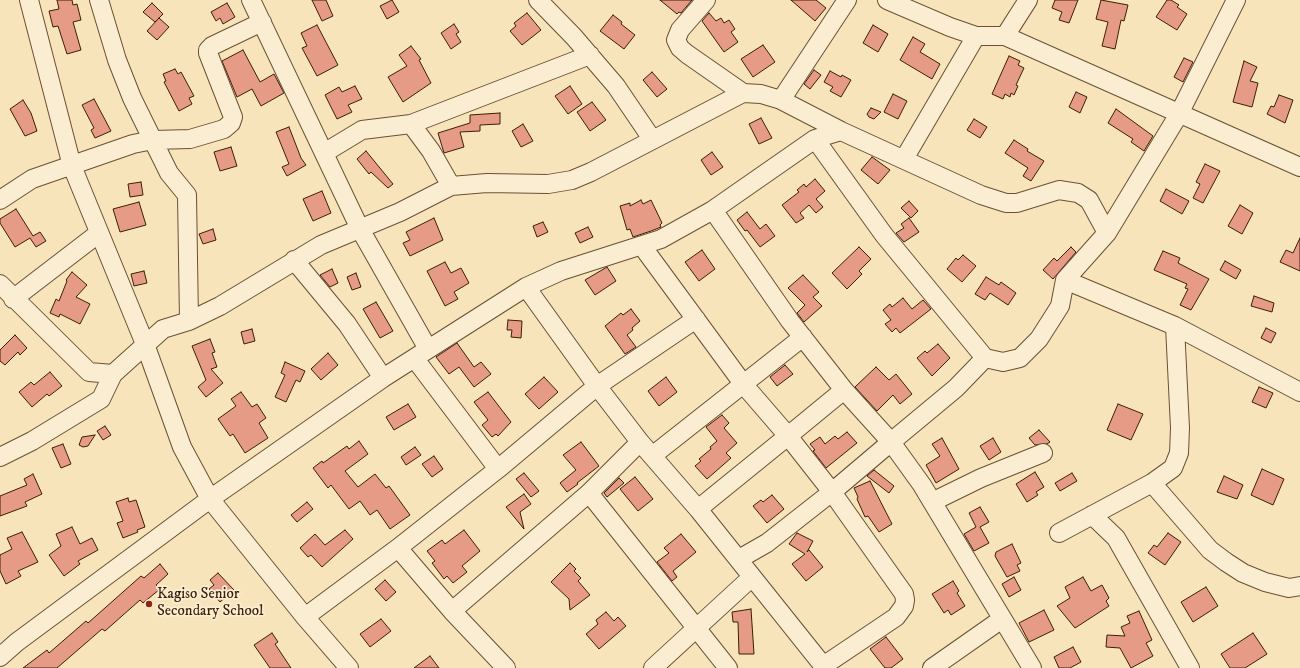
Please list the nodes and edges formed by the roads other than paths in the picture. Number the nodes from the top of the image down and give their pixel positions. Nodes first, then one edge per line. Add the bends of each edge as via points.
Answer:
1 (29, 0) edge
2 (100, 0) edge
3 (251, 0) edge
4 (538, 0) edge
5 (706, 0) edge
6 (847, 0) edge
7 (887, 0) edge
8 (1028, 0) edge
9 (1236, 0) edge
10 (262, 22) junction
11 (976, 36) junction
12 (1005, 36) junction
13 (590, 55) junction
14 (743, 93) junction
15 (781, 100) junction
16 (1179, 114) junction
17 (411, 124) junction
18 (841, 131) junction
19 (652, 139) junction
20 (816, 139) junction
21 (153, 140) junction
22 (324, 153) junction
23 (904, 159) junction
24 (72, 166) junction
25 (1300, 167) edge
26 (451, 186) junction
27 (0, 200) edge
28 (713, 210) junction
29 (360, 229) junction
30 (99, 233) junction
31 (1107, 233) junction
32 (642, 246) junction
33 (294, 260) junction
34 (1065, 280) junction
35 (0, 284) edge
36 (526, 287) junction
37 (13, 299) junction
38 (696, 319) junction
39 (189, 321) junction
40 (1175, 326) junction
41 (803, 337) junction
42 (145, 344) junction
43 (422, 354) junction
44 (985, 358) junction
45 (113, 374) junction
46 (383, 378) junction
47 (744, 385) junction
48 (597, 386) junction
49 (844, 390) junction
50 (1300, 392) edge
51 (788, 436) junction
52 (640, 442) junction
53 (890, 442) junction
54 (1042, 453) dead end
55 (652, 456) junction
56 (0, 458) edge
57 (498, 469) junction
58 (1152, 483) junction
59 (832, 492) junction
60 (590, 493) junction
61 (210, 499) junction
62 (932, 502) junction
63 (698, 509) junction
64 (1092, 515) junction
65 (1059, 533) dead end
66 (398, 548) junction
67 (739, 559) junction
68 (752, 576) junction
69 (1300, 586) edge
70 (452, 611) junction
71 (305, 617) junction
72 (1002, 619) junction
73 (697, 629) junction
74 (0, 658) edge
75 (824, 667) edge
76 (349, 668) edge
77 (506, 668) edge
78 (653, 668) edge
79 (728, 668) edge
80 (932, 668) edge
81 (1032, 668) edge
82 (1190, 668) edge

1 - 24 street
2 - 21 street via 117,60
3 - 10 street
4 - 13 street
5 - 14 street via 680,30 676,40 687,54
6 - 15 street
7 - 11 street
8 - 12 street
9 - 16 street
10 - 21 street via 208,50 233,118 231,123 224,129 190,139
10 - 22 street
11 - 12 street
11 - 23 street
12 - 16 street
13 - 17 street
13 - 19 street via 616,86
14 - 15 street via 761,94
14 - 19 street
15 - 18 street
16 - 25 street
16 - 31 street
17 - 22 street via 362,130
17 - 26 street via 431,151
18 - 20 street
18 - 23 street
19 - 26 street via 572,180 548,184 487,183
20 - 28 street
20 - 44 street via 884,235
21 - 24 street via 133,144
21 - 39 street via 169,173 187,195
22 - 29 street
23 - 31 street via 981,195 1006,203 1017,203 1058,190 1078,193 1089,200
24 - 27 street via 32,179
24 - 30 street
26 - 29 street
28 - 32 street via 661,239
28 - 41 street
29 - 33 street via 321,245
29 - 43 street
30 - 37 street
30 - 42 street
31 - 34 street
32 - 36 street via 561,271
32 - 38 street
33 - 39 street via 220,306
33 - 46 street via 347,324
34 - 40 street
34 - 44 street via 1060,306 1039,339 1020,358 1003,362
35 - 37 street
36 - 43 street
36 - 48 street
37 - 45 street via 89,372
38 - 47 street
38 - 48 street
39 - 42 street via 163,330
40 - 50 street
40 - 58 street via 1179,453 1173,468
41 - 47 street
41 - 49 street
42 - 45 street
42 - 61 street via 182,447
43 - 46 street
43 - 57 street
44 - 53 street via 956,388
45 - 56 street via 101,399
46 - 61 street
47 - 51 street
47 - 55 street
48 - 52 street
48 - 57 street
49 - 51 street
49 - 53 street
51 - 59 street
51 - 63 street
52 - 55 street
52 - 60 street
53 - 59 street
53 - 62 street
54 - 62 street
55 - 63 street
57 - 66 street
58 - 64 street
58 - 69 street via 1210,550 1226,562 1243,573 1265,582 1289,588
59 - 67 street via 767,543
59 - 75 street via 906,600 896,618
60 - 70 street
60 - 73 street
61 - 71 street
61 - 74 street via 17,642
62 - 72 street
63 - 67 street
64 - 65 street
64 - 82 street via 1116,538
66 - 70 street
66 - 71 street
67 - 68 street
68 - 73 street
68 - 75 street
70 - 77 street
71 - 76 street
72 - 80 street
72 - 81 street
73 - 78 street
73 - 79 street

